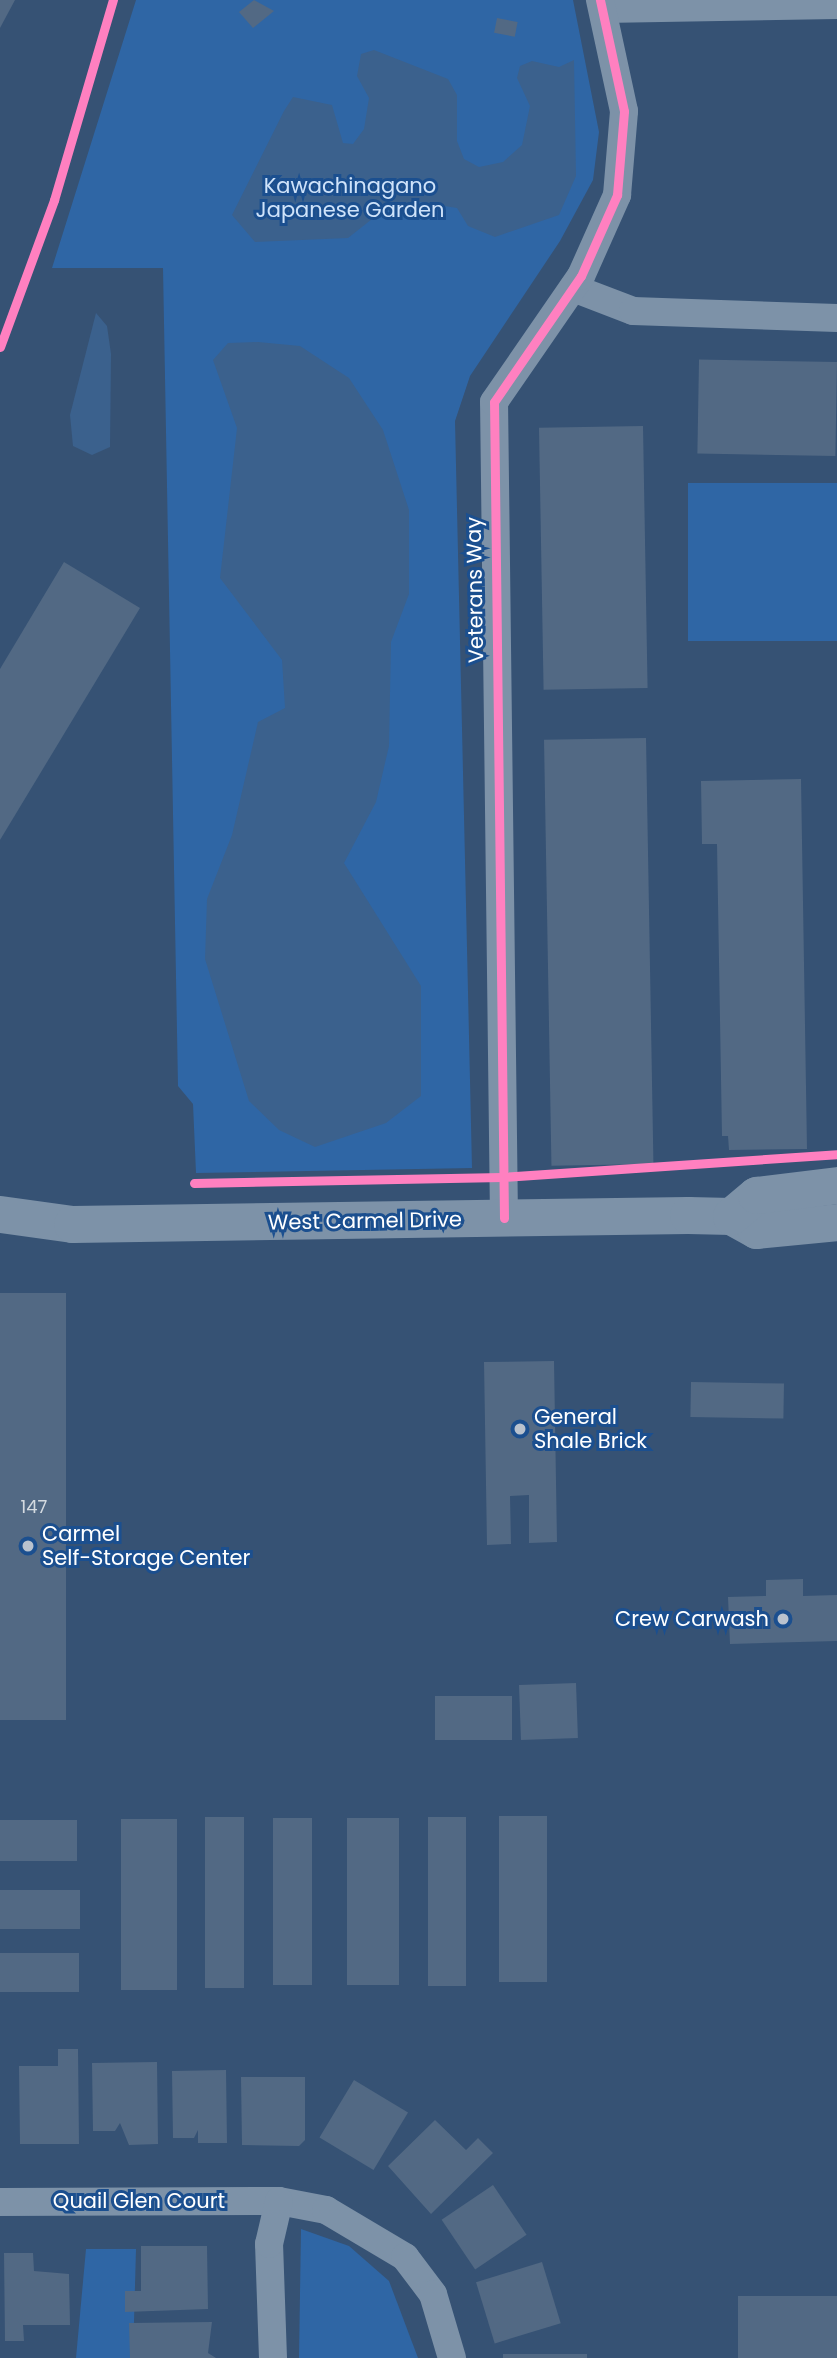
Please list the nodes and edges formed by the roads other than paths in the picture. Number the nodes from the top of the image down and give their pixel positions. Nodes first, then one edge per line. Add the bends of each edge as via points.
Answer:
1 (602, 5) edge
2 (837, 5) edge
3 (572, 288) junction
4 (837, 318) edge
5 (837, 1185) edge
6 (0, 1214) edge
7 (731, 1216) junction
8 (504, 1218) junction
9 (837, 1222) edge
10 (279, 2201) junction
11 (0, 2203) edge
12 (273, 2358) edge
13 (452, 2358) edge

1 - 2 street, Veterans Way
1 - 3 street, Veterans Way via 623,100 625,152 602,237
3 - 4 street via 633,311
3 - 8 street, Veterans Way via 494,402
5 - 7 street via 755,1195
6 - 8 street, West Carmel Drive via 72,1224
7 - 8 street, West Carmel Drive
7 - 9 street, West Carmel Drive via 755,1230
10 - 11 street, Quail Glen Court
10 - 12 street via 269,2244
10 - 13 street, Quail Glen Court via 326,2210 368,2229 405,2257 433,2294

